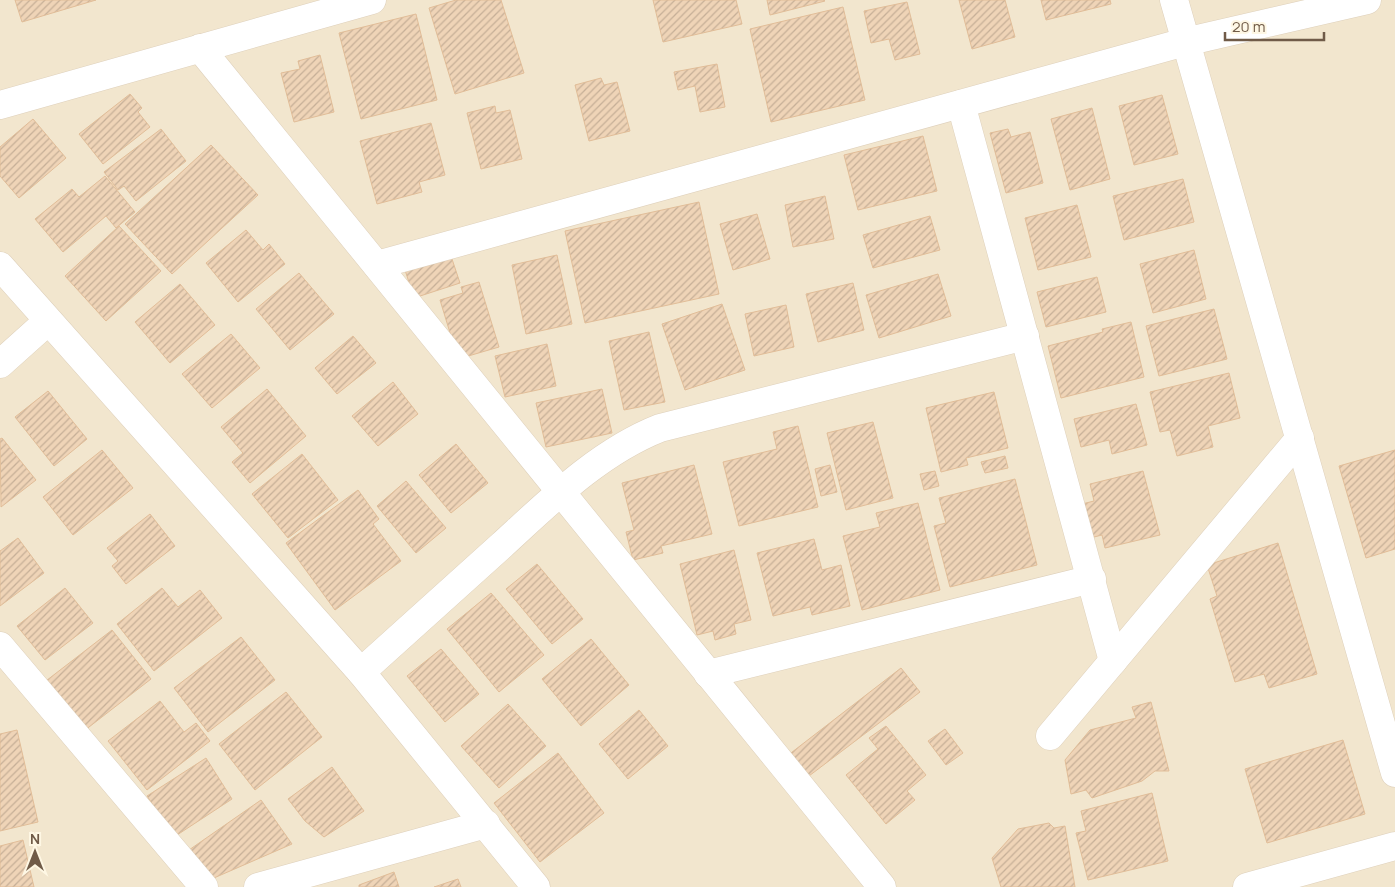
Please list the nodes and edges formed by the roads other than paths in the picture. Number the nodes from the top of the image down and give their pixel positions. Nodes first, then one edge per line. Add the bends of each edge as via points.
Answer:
1 (372, 0) edge
2 (1174, 0) edge
3 (1367, 0) edge
4 (1186, 42) junction
5 (200, 48) junction
6 (961, 104) junction
7 (0, 105) edge
8 (377, 265) junction
9 (0, 266) edge
10 (48, 321) junction
11 (1025, 336) junction
12 (0, 364) edge
13 (1300, 438) junction
14 (561, 491) junction
15 (1092, 579) junction
16 (0, 646) edge
17 (1113, 661) junction
18 (361, 672) junction
19 (708, 674) junction
20 (1050, 736) dead end
21 (1395, 773) edge
22 (486, 824) junction
23 (1395, 846) edge
24 (204, 887) edge
25 (258, 887) edge
26 (536, 887) edge
27 (882, 887) edge
28 (1247, 887) edge

1 - 5 street
2 - 4 street
3 - 4 street
4 - 6 street
4 - 13 street
5 - 7 street
5 - 8 street
6 - 8 street
6 - 11 street
8 - 14 street
9 - 10 street
10 - 12 street
10 - 18 street
11 - 14 street via 660,428 619,448
11 - 15 street
13 - 17 street
13 - 21 street
14 - 18 street
14 - 19 street
15 - 17 street
15 - 19 street
16 - 24 street
17 - 20 street
18 - 22 street
19 - 27 street
22 - 25 street
22 - 26 street
23 - 28 street

